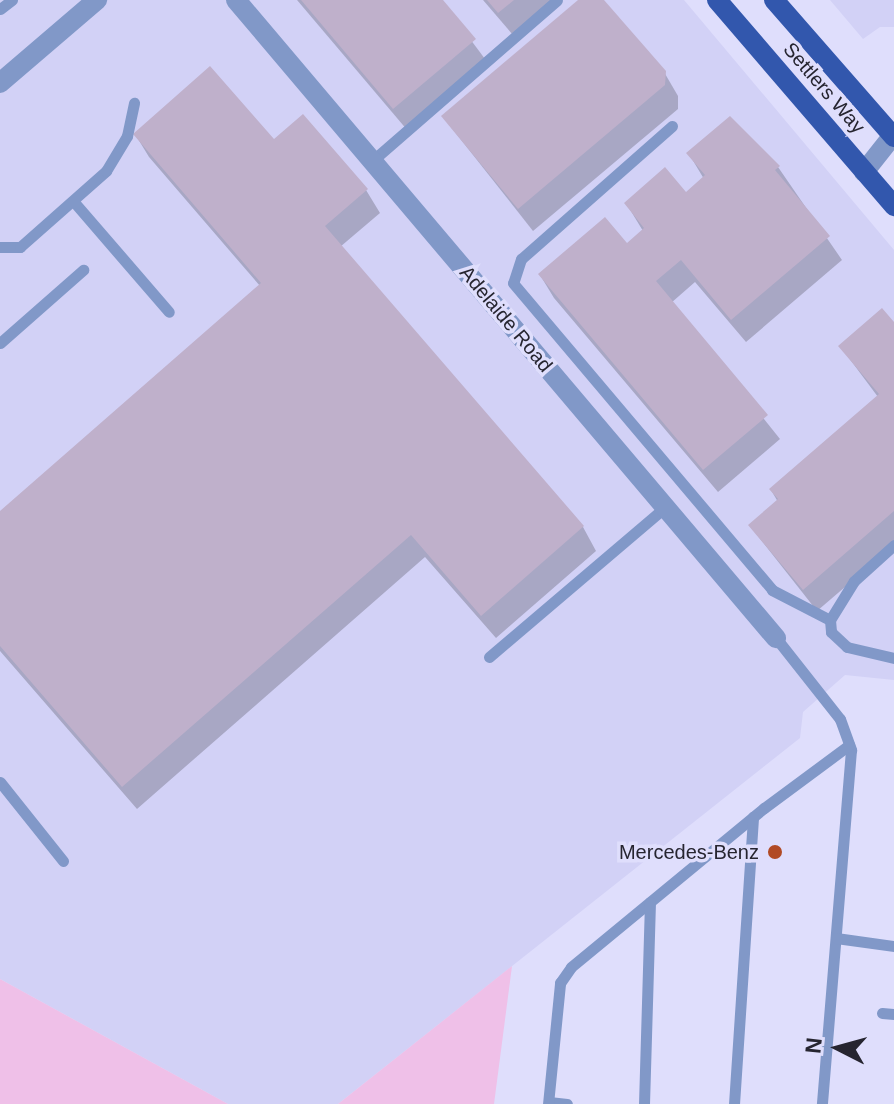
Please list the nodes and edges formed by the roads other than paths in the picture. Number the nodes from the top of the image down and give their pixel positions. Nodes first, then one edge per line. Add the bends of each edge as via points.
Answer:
1 (12, 0) edge
2 (97, 0) edge
3 (236, 0) edge
4 (557, 0) edge
5 (717, 0) edge
6 (774, 0) edge
7 (0, 9) edge
8 (0, 83) edge
9 (134, 103) dead end
10 (672, 126) dead end
11 (894, 135) edge
12 (372, 161) junction
13 (864, 172) junction
14 (74, 202) junction
15 (894, 206) edge
16 (0, 247) edge
17 (83, 270) dead end
18 (169, 312) dead end
19 (0, 343) edge
20 (665, 507) junction
21 (894, 545) edge
22 (830, 620) junction
23 (776, 638) joint
24 (489, 657) dead end
25 (894, 658) edge
26 (849, 745) junction
27 (0, 782) edge
28 (753, 817) junction
29 (63, 861) dead end
30 (650, 902) junction
31 (836, 938) junction
32 (894, 946) edge
33 (548, 1103) edge
34 (567, 1104) edge
35 (644, 1104) edge
36 (734, 1104) edge
37 (822, 1104) edge

1 - 7 lane
2 - 8 street
3 - 12 street, Adelaide Road
4 - 12 lane
5 - 13 main road, Settlers Way
6 - 11 main road, Settlers Way
9 - 14 lane via 118,156
10 - 22 lane via 521,259 513,283 772,590
11 - 13 street
12 - 20 street, Adelaide Road
13 - 15 main road, Settlers Way
14 - 16 lane via 20,247
14 - 18 lane
17 - 19 lane
20 - 23 street, Adelaide Road
20 - 24 lane
21 - 22 lane via 854,581
22 - 25 lane via 831,632 847,647
23 - 26 lane via 840,719
26 - 28 lane
26 - 31 lane
27 - 29 lane
28 - 30 lane
28 - 36 lane
30 - 33 lane via 571,967 560,983
30 - 35 lane
31 - 32 lane
31 - 37 lane
33 - 34 lane

